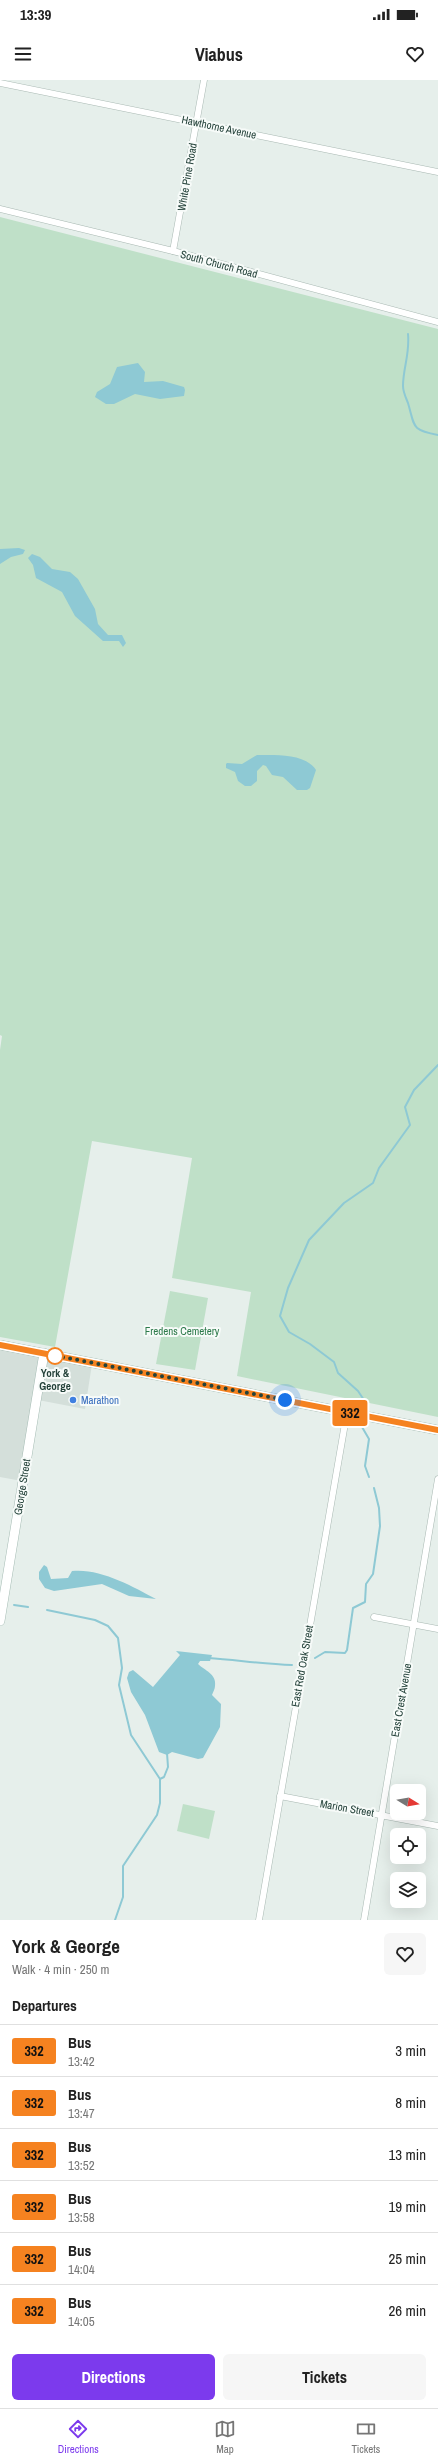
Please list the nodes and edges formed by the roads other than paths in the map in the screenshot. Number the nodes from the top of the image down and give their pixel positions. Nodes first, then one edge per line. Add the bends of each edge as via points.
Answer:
1 (204, 80) edge
2 (0, 83) edge
3 (197, 122) junction
4 (438, 172) edge
5 (0, 209) edge
6 (173, 251) junction
7 (438, 322) edge
8 (0, 1345) edge
9 (44, 1353) junction
10 (346, 1412) junction
11 (438, 1430) edge
12 (438, 1479) edge
13 (374, 1617) dead end
14 (0, 1621) edge
15 (414, 1625) junction
16 (438, 1630) edge
17 (280, 1796) junction
18 (382, 1814) junction
19 (438, 1826) edge
20 (259, 1920) edge
21 (364, 1920) edge

1 - 3 street, White Pine Road
2 - 3 street, Hawthorne Avenue
3 - 4 street, Hawthorne Avenue
3 - 6 street, White Pine Road
5 - 6 street, South Church Road
6 - 7 street, South Church Road
8 - 9 main road
9 - 10 main road
9 - 14 main road, George Street
10 - 11 main road
10 - 17 street, East Red Oak Street
12 - 15 street, East Crest Avenue
13 - 15 street
15 - 16 street
15 - 18 street, East Crest Avenue
17 - 18 street, Marion Street
17 - 20 street, East Red Oak Street
18 - 19 street, Marion Street
18 - 21 street, East Crest Avenue

